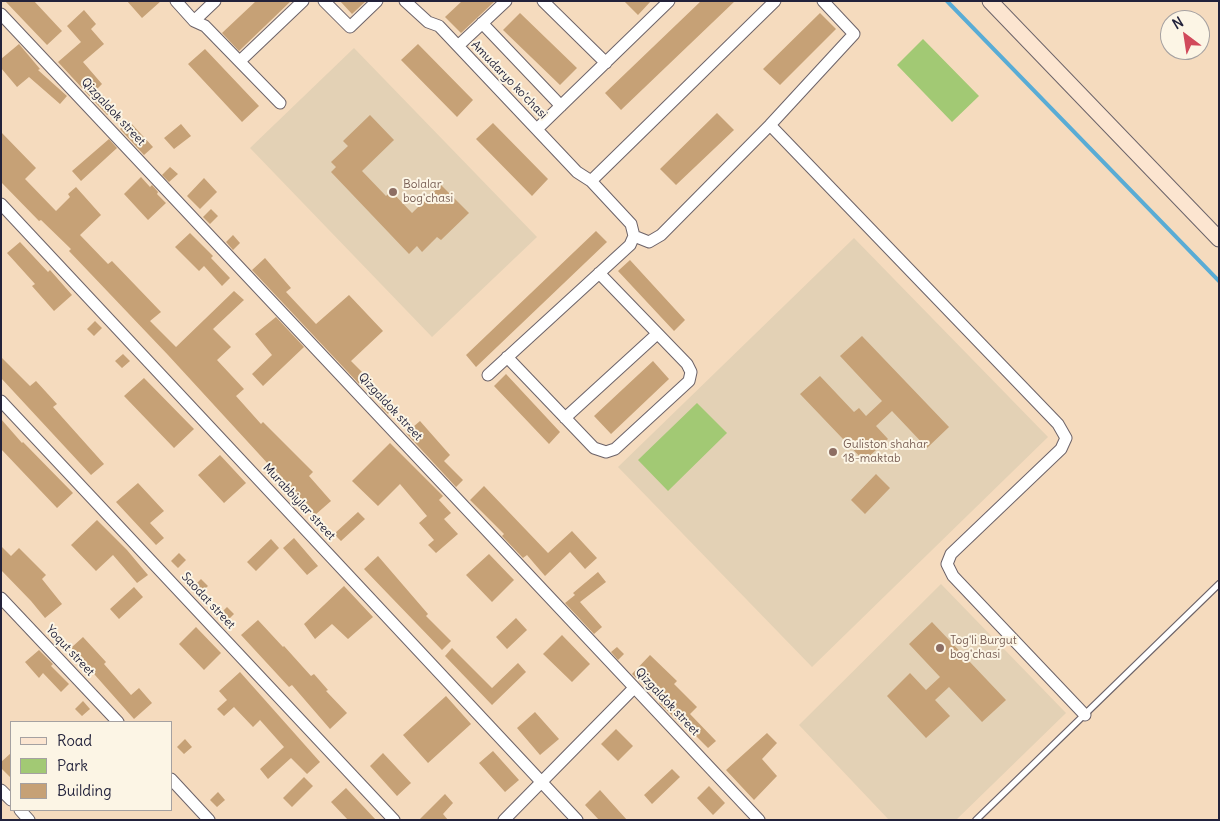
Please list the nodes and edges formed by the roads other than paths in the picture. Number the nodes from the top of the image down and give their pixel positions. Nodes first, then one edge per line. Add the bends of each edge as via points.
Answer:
1 (176, 1) edge
2 (215, 1) edge
3 (303, 1) edge
4 (324, 1) edge
5 (377, 1) edge
6 (405, 1) edge
7 (506, 1) edge
8 (543, 1) edge
9 (669, 1) edge
10 (775, 1) edge
11 (822, 1) edge
12 (990, 1) edge
13 (1, 14) edge
14 (194, 21) junction
15 (482, 23) junction
16 (458, 46) junction
17 (240, 61) junction
18 (606, 62) junction
19 (280, 103) dead end
20 (561, 106) junction
21 (770, 125) junction
22 (537, 129) junction
23 (591, 181) junction
24 (1, 204) edge
25 (634, 236) junction
26 (1219, 238) edge
27 (599, 273) junction
28 (657, 334) junction
29 (507, 357) junction
30 (488, 375) dead end
31 (1, 401) edge
32 (565, 418) junction
33 (1219, 584) edge
34 (1, 598) edge
35 (634, 688) junction
36 (1085, 715) junction
37 (117, 721) edge
38 (172, 780) edge
39 (542, 782) junction
40 (1, 790) edge
41 (10, 799) edge
42 (209, 820) edge
43 (394, 820) edge
44 (504, 820) edge
45 (577, 820) edge
46 (758, 820) edge
47 (976, 820) edge

1 - 14 street
2 - 14 street
3 - 17 street
4 - 5 street via 350,27
6 - 16 street, Amudaryo ko'chasi via 428,22 439,26
7 - 15 street
8 - 18 street
9 - 18 street
10 - 23 street
11 - 21 street via 854,34
12 - 26 main road
13 - 35 street, Qizgaldok street
14 - 17 street via 205,26
15 - 16 street
15 - 20 street
16 - 22 street, Amudaryo ko'chasi
17 - 19 street
18 - 20 street
20 - 22 street
21 - 25 street via 660,235 649,242
21 - 36 street via 1058,424 1066,438 1061,449 951,554 947,564 953,576
22 - 23 street, Amudaryo ko'chasi via 576,172
23 - 25 street, Amudaryo ko'chasi via 631,224
24 - 39 street, Murabbiylar street
25 - 27 street via 630,245
27 - 28 street
27 - 29 street
28 - 32 street
28 - 32 street via 687,364 691,372 689,382 616,449 606,452 594,448
29 - 30 street
29 - 32 street
31 - 43 street, Saodat street
33 - 36 lane
34 - 37 street, Yoqut street
35 - 39 street
35 - 46 street, Qizgaldok street
36 - 47 lane
38 - 42 street
39 - 44 street
39 - 45 street, Murabbiylar street
40 - 41 street

